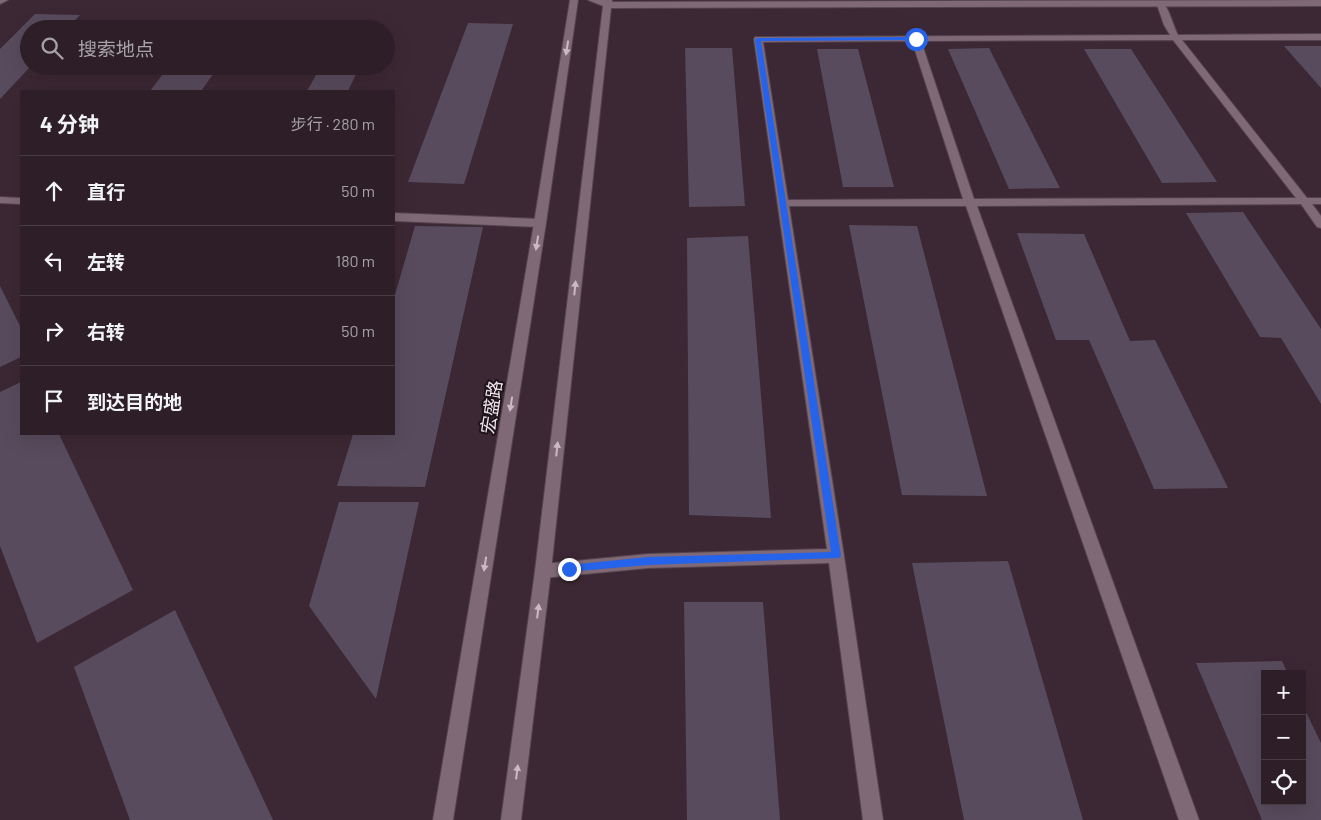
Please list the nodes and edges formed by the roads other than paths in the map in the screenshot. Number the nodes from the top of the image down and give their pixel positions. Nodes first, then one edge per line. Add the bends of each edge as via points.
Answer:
1 (574, 0) edge
2 (592, 0) edge
3 (1189, 1) edge
4 (608, 2) edge
5 (1321, 3) edge
6 (1161, 4) junction
7 (1321, 37) edge
8 (1176, 38) junction
9 (916, 39) junction
10 (0, 200) edge
11 (20, 201) edge
12 (1304, 201) junction
13 (1321, 201) edge
14 (970, 202) junction
15 (783, 203) junction
16 (395, 217) edge
17 (540, 223) junction
18 (1321, 224) edge
19 (836, 556) junction
20 (543, 571) junction
21 (443, 820) edge
22 (511, 820) edge
23 (873, 820) edge
24 (1189, 820) edge

1 -> 17 street, 宏盛路
2 - 4 street
3 - 5 street
3 - 6 street
4 - 6 street
20 -> 4 street
6 - 8 street
7 - 8 street
8 - 9 street
8 - 12 street
9 - 14 street
9 - 15 street via 758,39
10 - 11 street
12 - 13 street
12 - 14 street
12 - 18 street
14 - 15 street
14 - 24 street
15 - 19 street
16 - 17 street
17 -> 21 street, 宏盛路
19 - 20 street via 648,561
19 - 23 street
22 -> 20 street

